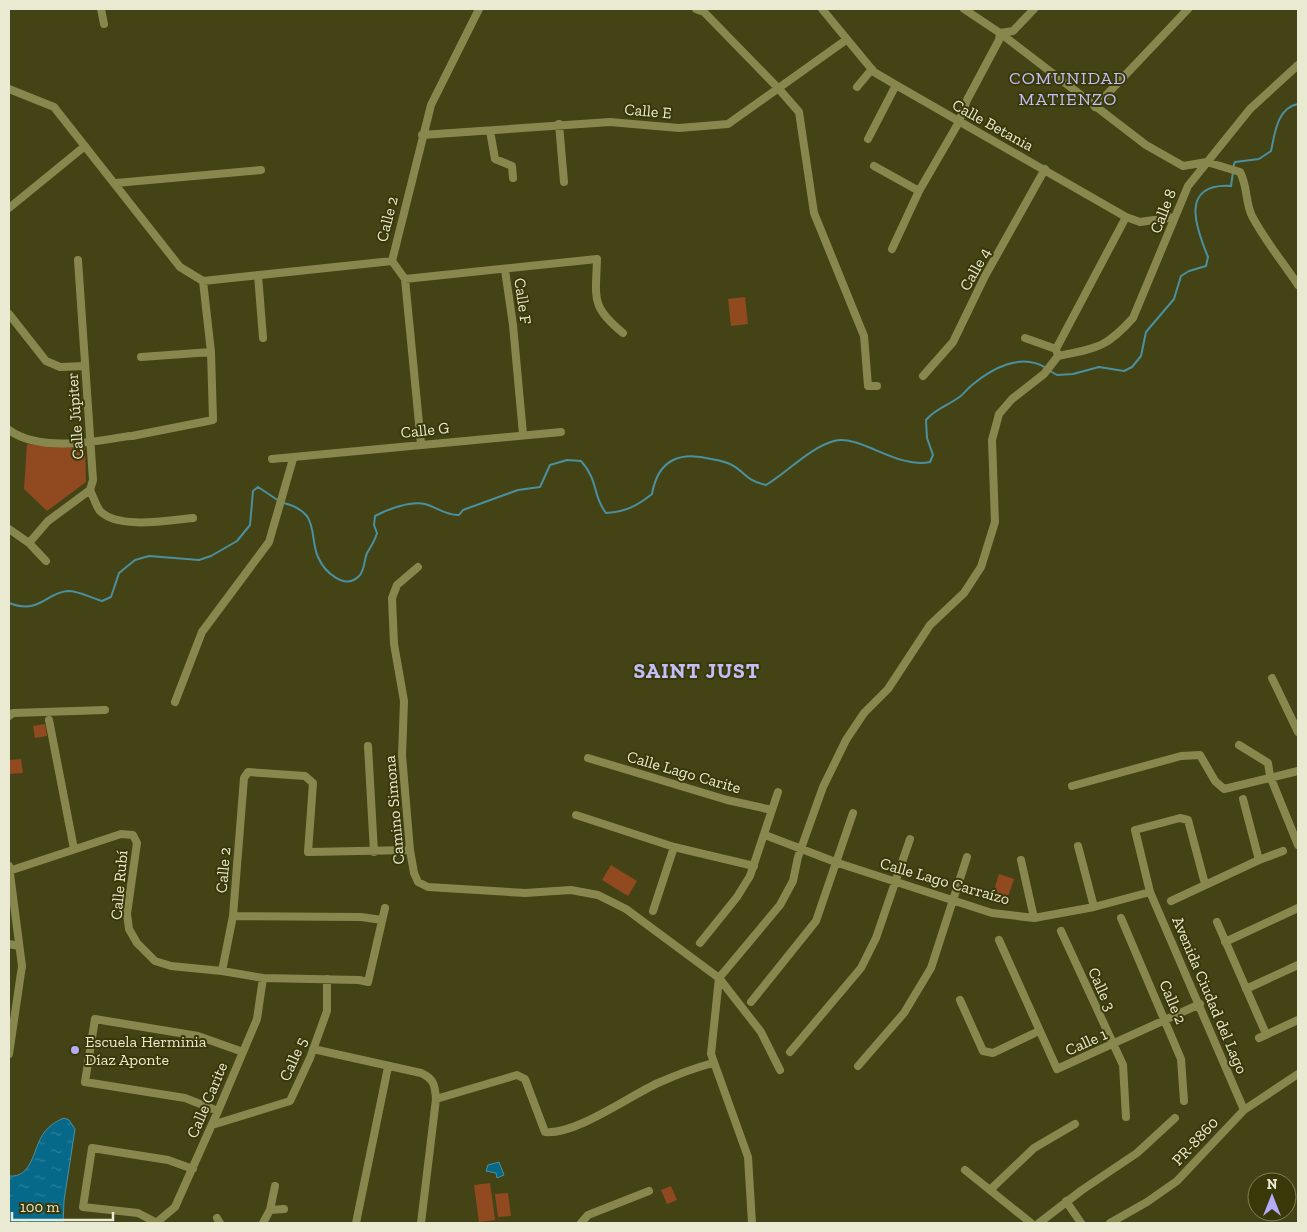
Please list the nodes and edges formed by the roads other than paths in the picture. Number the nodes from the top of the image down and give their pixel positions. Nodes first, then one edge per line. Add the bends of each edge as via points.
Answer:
1 (101, 9) edge
2 (479, 9) edge
3 (696, 9) edge
4 (822, 9) edge
5 (964, 9) edge
6 (1034, 9) edge
7 (1188, 9) edge
8 (104, 24) dead end
9 (1000, 33) junction
10 (846, 40) junction
11 (1298, 65) edge
12 (872, 69) junction
13 (896, 85) junction
14 (857, 87) dead end
15 (778, 88) junction
16 (9, 89) edge
17 (1095, 107) junction
18 (959, 122) junction
19 (559, 124) junction
20 (490, 131) junction
21 (422, 135) junction
22 (868, 139) dead end
23 (85, 146) junction
24 (1207, 162) junction
25 (874, 166) dead end
26 (261, 170) dead end
27 (1045, 170) junction
28 (514, 178) dead end
29 (564, 182) dead end
30 (116, 183) junction
31 (919, 191) junction
32 (9, 208) edge
33 (1126, 217) junction
34 (1175, 217) junction
35 (892, 249) dead end
36 (78, 260) dead end
37 (392, 261) junction
38 (505, 270) junction
39 (258, 275) junction
40 (405, 279) junction
41 (203, 281) junction
42 (1298, 285) edge
43 (9, 314) edge
44 (623, 333) dead end
45 (262, 338) dead end
46 (1025, 338) dead end
47 (211, 352) junction
48 (1057, 352) junction
49 (141, 357) dead end
50 (85, 366) junction
51 (923, 376) dead end
52 (878, 386) dead end
53 (9, 430) edge
54 (561, 432) dead end
55 (523, 434) junction
56 (90, 442) junction
57 (421, 444) junction
58 (293, 459) junction
59 (272, 460) dead end
60 (90, 490) junction
61 (193, 518) dead end
62 (9, 529) edge
63 (29, 543) junction
64 (46, 561) dead end
65 (418, 567) dead end
66 (1272, 678) dead end
67 (175, 702) dead end
68 (105, 710) dead end
69 (9, 716) edge
70 (49, 720) dead end
71 (1298, 732) edge
72 (1239, 745) dead end
73 (368, 746) dead end
74 (588, 758) dead end
75 (1298, 771) edge
76 (1270, 776) junction
77 (1072, 786) dead end
78 (778, 792) dead end
79 (1243, 799) dead end
80 (772, 810) junction
81 (853, 813) dead end
82 (576, 815) dead end
83 (765, 835) junction
84 (910, 839) dead end
85 (1298, 845) edge
86 (1078, 846) dead end
87 (674, 847) junction
88 (74, 849) junction
89 (801, 849) junction
90 (410, 850) junction
91 (1283, 851) dead end
92 (374, 852) junction
93 (967, 857) dead end
94 (1021, 860) dead end
95 (1259, 860) junction
96 (838, 863) junction
97 (9, 866) edge
98 (754, 866) junction
99 (9, 871) edge
100 (895, 882) junction
101 (1205, 884) junction
102 (1150, 892) junction
103 (953, 900) junction
104 (1171, 901) dead end
105 (1094, 907) junction
106 (385, 908) dead end
107 (1298, 908) edge
108 (653, 911) dead end
109 (233, 916) junction
110 (1034, 918) junction
111 (1122, 918) dead end
112 (382, 920) junction
113 (1216, 922) dead end
114 (1061, 931) dead end
115 (999, 940) dead end
116 (1225, 942) junction
117 (700, 943) dead end
118 (9, 944) edge
119 (19, 946) junction
120 (1298, 965) edge
121 (222, 971) junction
122 (263, 978) junction
123 (720, 978) junction
124 (327, 979) junction
125 (1246, 989) junction
126 (960, 1000) dead end
127 (752, 1002) dead end
128 (1200, 1004) junction
129 (13, 1006) edge
130 (1166, 1020) junction
131 (1298, 1020) edge
132 (1039, 1031) junction
133 (1112, 1045) junction
134 (313, 1049) junction
135 (243, 1052) junction
136 (790, 1052) dead end
137 (9, 1054) edge
138 (713, 1063) junction
139 (858, 1066) dead end
140 (388, 1067) junction
141 (780, 1070) dead end
142 (1298, 1074) edge
143 (436, 1098) junction
144 (1184, 1100) dead end
145 (1244, 1110) junction
146 (218, 1111) junction
147 (1126, 1117) dead end
148 (1175, 1118) dead end
149 (1075, 1124) dead end
150 (212, 1125) junction
151 (193, 1169) junction
152 (965, 1170) dead end
153 (275, 1186) dead end
154 (990, 1190) junction
155 (649, 1191) dead end
156 (1066, 1201) junction
157 (284, 1209) dead end
158 (270, 1210) junction
159 (157, 1223) edge
160 (263, 1223) edge
161 (356, 1223) edge
162 (421, 1223) edge
163 (581, 1223) edge
164 (752, 1223) edge
165 (1031, 1223) edge
166 (1039, 1223) edge
167 (1081, 1223) edge
168 (1110, 1223) edge

1 - 8 street
2 - 21 street, Calle 2 via 431,105
3 - 15 street via 704,12
4 - 10 street, Calle Betania
5 - 9 street
6 - 9 street via 1013,32
7 - 17 street
9 - 17 street
9 - 18 street via 966,100
10 - 12 street, Calle Betania
10 - 15 street, Calle E
11 - 24 street, Calle 8 via 1250,109
12 - 13 street, Calle Betania
12 - 14 street
13 - 18 street, Calle Betania
13 - 22 street
15 - 19 street, Calle E via 728,124 713,127 678,128 610,122
15 - 52 street via 798,112 814,213 864,336 868,386
16 - 23 street via 54,107
17 - 24 street via 1146,145 1183,166
18 - 27 street, Calle Betania
18 - 31 street
19 - 20 street, Calle E
19 - 29 street
20 - 21 street, Calle E
20 - 28 street via 495,159 512,166
21 - 37 street, Calle 2
23 - 30 street
23 - 32 street
24 - 34 street, Calle 8 via 1188,186
24 - 42 street via 1240,172 1246,183 1251,214
25 - 31 street
26 - 30 street
27 - 33 street, Calle Betania
27 - 51 street, Calle 4 via 985,276 953,342
30 - 41 street via 180,267
31 - 35 street
33 - 34 street, Calle Betania via 1140,222
33 - 48 street
34 - 48 street, Calle 8 via 1133,318 1098,348
36 - 50 street, Calle Júpiter
37 - 39 street, Calle 2
37 - 40 street
38 - 40 street, Calle F
38 - 44 street via 597,259 596,294 601,312
38 - 55 street, Calle F
39 - 41 street, Calle 2
39 - 45 street
40 - 57 street
41 - 47 street
43 - 50 street via 46,361 60,367
46 - 48 street
47 - 49 street
47 - 56 street via 214,420
48 - 89 street via 1045,373 1012,399 1000,414 992,440 995,522 981,567 964,593 930,625 888,689 864,713 846,740 823,787
50 - 56 street, Calle Júpiter
53 - 56 street via 48,444
54 - 55 street, Calle G
55 - 57 street, Calle G
56 - 60 street, Calle Júpiter via 93,480
57 - 58 street, Calle G
58 - 59 street, Calle G
58 - 67 street via 269,542 202,632
60 - 61 street via 100,511 120,521 139,523
60 - 63 street via 48,521
62 - 63 street
63 - 64 street
65 - 90 street, Camino Simona via 397,585 392,598 394,644 404,701 402,755
66 - 71 street
68 - 69 street via 12,713
70 - 88 street
72 - 76 street via 1268,763
73 - 92 street
74 - 80 street, Calle Lago Carite via 727,800
75 - 76 street
76 - 77 street via 1224,789 1215,781 1200,756 1181,756
76 - 85 street
78 - 80 street
79 - 95 street
80 - 83 street
81 - 96 street
82 - 87 street
83 - 89 street, Calle Lago Carraízo
83 - 98 street
84 - 100 street
86 - 105 street
87 - 98 street
87 - 108 street
88 - 99 street, Calle Rubí
88 - 121 street, Calle Rubí via 121,834 133,835 137,843 127,914 129,929 137,943 155,961 171,966
89 - 96 street, Calle Lago Carraízo
89 - 123 street via 792,881 780,906
90 - 92 street
90 - 123 street, Camino Simona via 418,882 428,887 525,893 571,890 598,895 626,909
91 - 95 street
92 - 109 street, Calle 2 via 308,852 313,783 305,776 248,772 244,778
93 - 103 street
94 - 110 street
95 - 101 street
96 - 100 street, Calle Lago Carraízo
96 - 127 street via 816,920
97 - 99 street
98 - 117 street via 737,897
99 - 119 street
100 - 103 street, Calle Lago Carraízo
100 - 136 street via 876,938 861,968
101 - 102 street, Avenida Ciudad del Lago via 1191,824 1180,818 1135,830
101 - 104 street
102 - 105 street, Calle Lago Carraízo
102 - 128 street, Avenida Ciudad del Lago
103 - 110 street, Calle Lago Carraízo via 992,913
103 - 139 street via 931,968 904,1013
105 - 110 street, Calle Lago Carraízo
106 - 112 street
107 - 116 street
109 - 112 street
109 - 121 street, Calle 2
111 - 130 street, Calle 2
112 - 124 street via 368,982
113 - 116 street
114 - 133 street, Calle 3
115 - 132 street, Calle 1
116 - 125 street
118 - 119 street
119 - 129 street via 22,966
120 - 125 street
121 - 122 street
122 - 124 street
122 - 135 street, Calle Carite via 257,1019
123 - 138 street via 711,1047
123 - 141 street, Camino Simona via 761,1032
124 - 134 street, Calle 5 via 327,1011
125 - 131 street via 1262,1036
126 - 132 street via 983,1051 993,1053
128 - 130 street, Calle 1
128 - 145 street, Avenida Ciudad del Lago
129 - 137 street
130 - 133 street, Calle 1
130 - 144 street, Calle 2 via 1181,1059
132 - 133 street, Calle 1 via 1057,1069
133 - 147 street, Calle 3 via 1123,1066
134 - 140 street
134 - 150 street, Calle 5 via 290,1101
135 - 146 street, Calle Carite
135 - 146 street via 198,1036 95,1020 85,1082 185,1098
138 - 143 street via 658,1083 593,1118 554,1133 545,1132 524,1079 518,1075
138 - 164 street via 748,1157
140 - 143 street via 430,1077 435,1084
140 - 161 street
142 - 145 street, PR-8860 / PR-8860
143 - 162 street
145 - 168 street, PR-8860 / PR-8860 via 1177,1181
146 - 150 street, Calle Carite
148 - 156 street via 1137,1153
149 - 154 street via 1034,1148
150 - 151 street, Calle Carite
151 - 159 street, Calle Carite via 175,1208
151 - 159 street via 168,1160 92,1148 83,1207 138,1213
152 - 154 street
153 - 158 street
154 - 165 street
155 - 163 street via 588,1215
156 - 166 street
156 - 167 street
157 - 158 street
158 - 160 street

